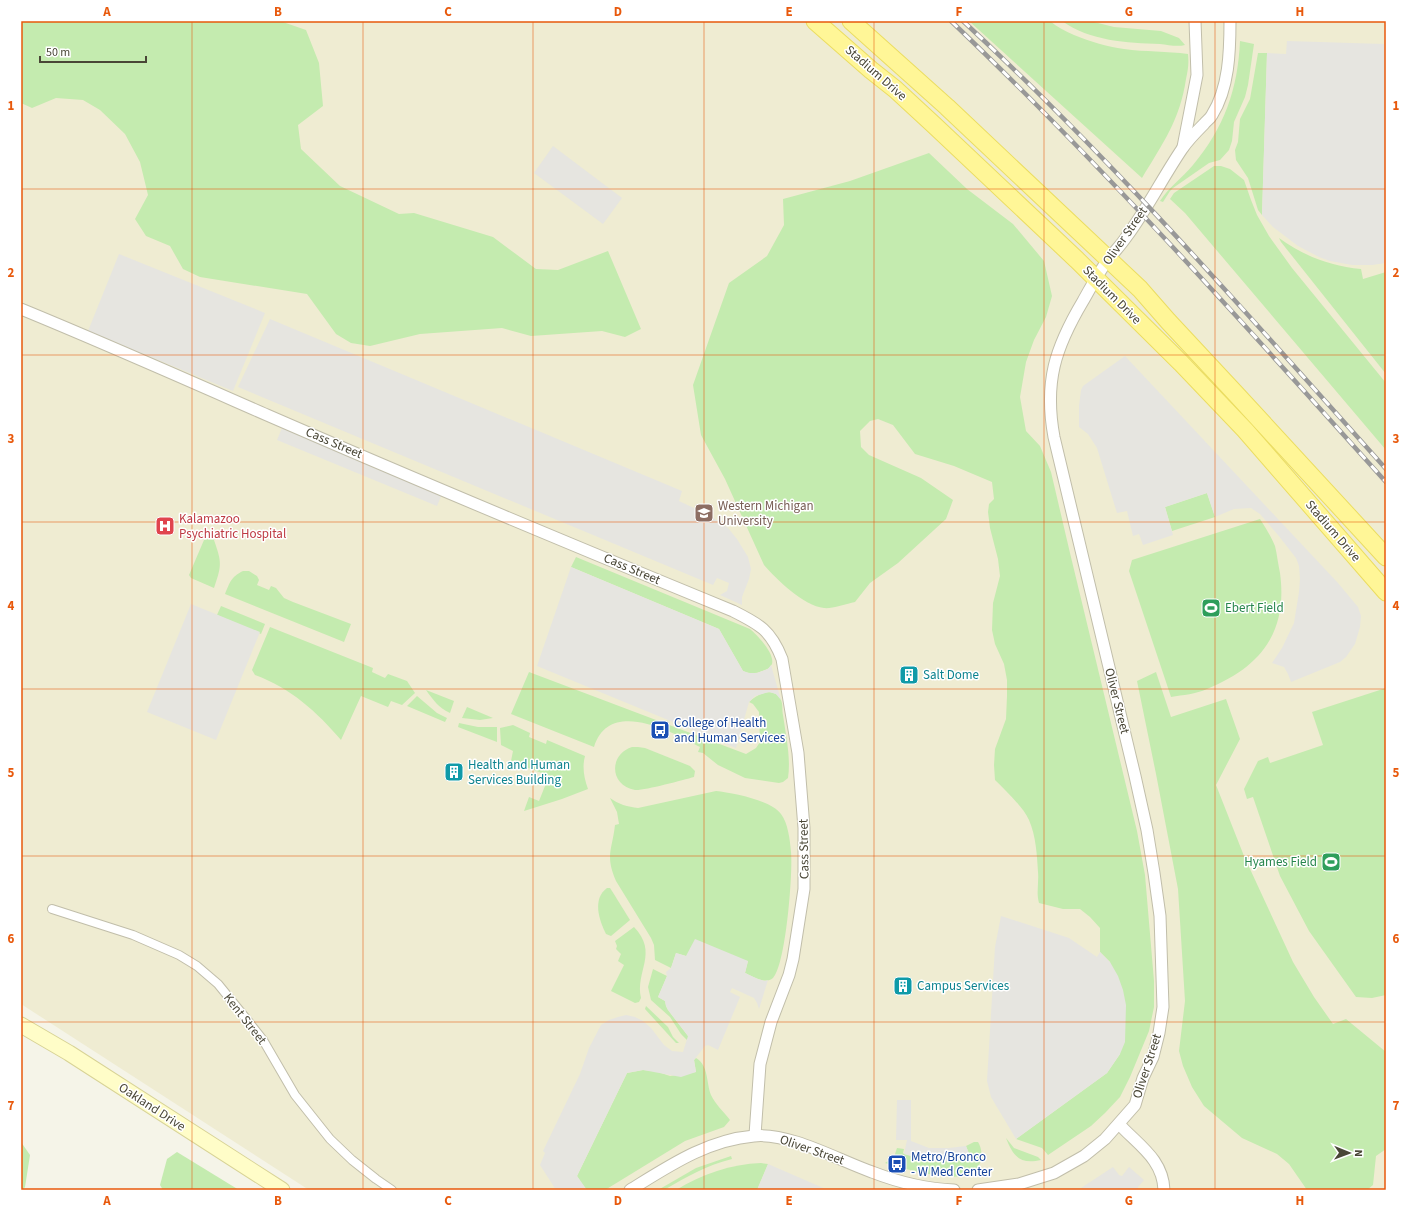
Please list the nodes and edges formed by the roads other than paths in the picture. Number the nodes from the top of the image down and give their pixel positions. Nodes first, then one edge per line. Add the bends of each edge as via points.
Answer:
1 (815, 21) edge
2 (851, 21) edge
3 (1195, 21) edge
4 (1230, 21) edge
5 (1183, 148) junction
6 (1108, 259) junction
7 (1096, 279) junction
8 (21, 309) edge
9 (1386, 557) edge
10 (1386, 592) edge
11 (52, 909) dead end
12 (21, 1025) edge
13 (1119, 1124) junction
14 (755, 1135) junction
15 (282, 1190) edge
16 (392, 1190) edge
17 (630, 1190) edge
18 (954, 1190) edge
19 (978, 1190) edge
20 (1164, 1190) edge

1 - 7 main road, Stadium Drive via 895,89
2 - 6 main road, Stadium Drive via 947,107
3 - 5 street, Oliver Street via 1197,74
4 - 5 street, Oliver Street via 1228,65 1221,96 1212,116
5 - 6 street, Oliver Street via 1127,237
6 - 7 street, Oliver Street
6 - 9 main road, Stadium Drive via 1140,289
7 - 10 main road, Stadium Drive via 1245,430
7 - 13 street, Oliver Street via 1060,343 1054,362 1050,410 1072,516 1135,776 1160,916 1163,1007 1159,1033 1135,1105
8 - 14 street, Cass Street via 733,611 762,627 769,634 782,659 798,753 805,872 793,959 771,1022 760,1064
11 - 16 street, Kent Street via 133,934 198,966 218,984 263,1040 296,1095 330,1139 352,1160
12 - 15 main road, Oakland Drive
13 - 19 street, Oliver Street via 1084,1156 1054,1173 1019,1184
13 - 20 street via 1152,1156 1160,1171
14 - 17 street, Oliver Street via 703,1148
14 - 18 street, Oliver Street via 796,1142 872,1173 904,1183

